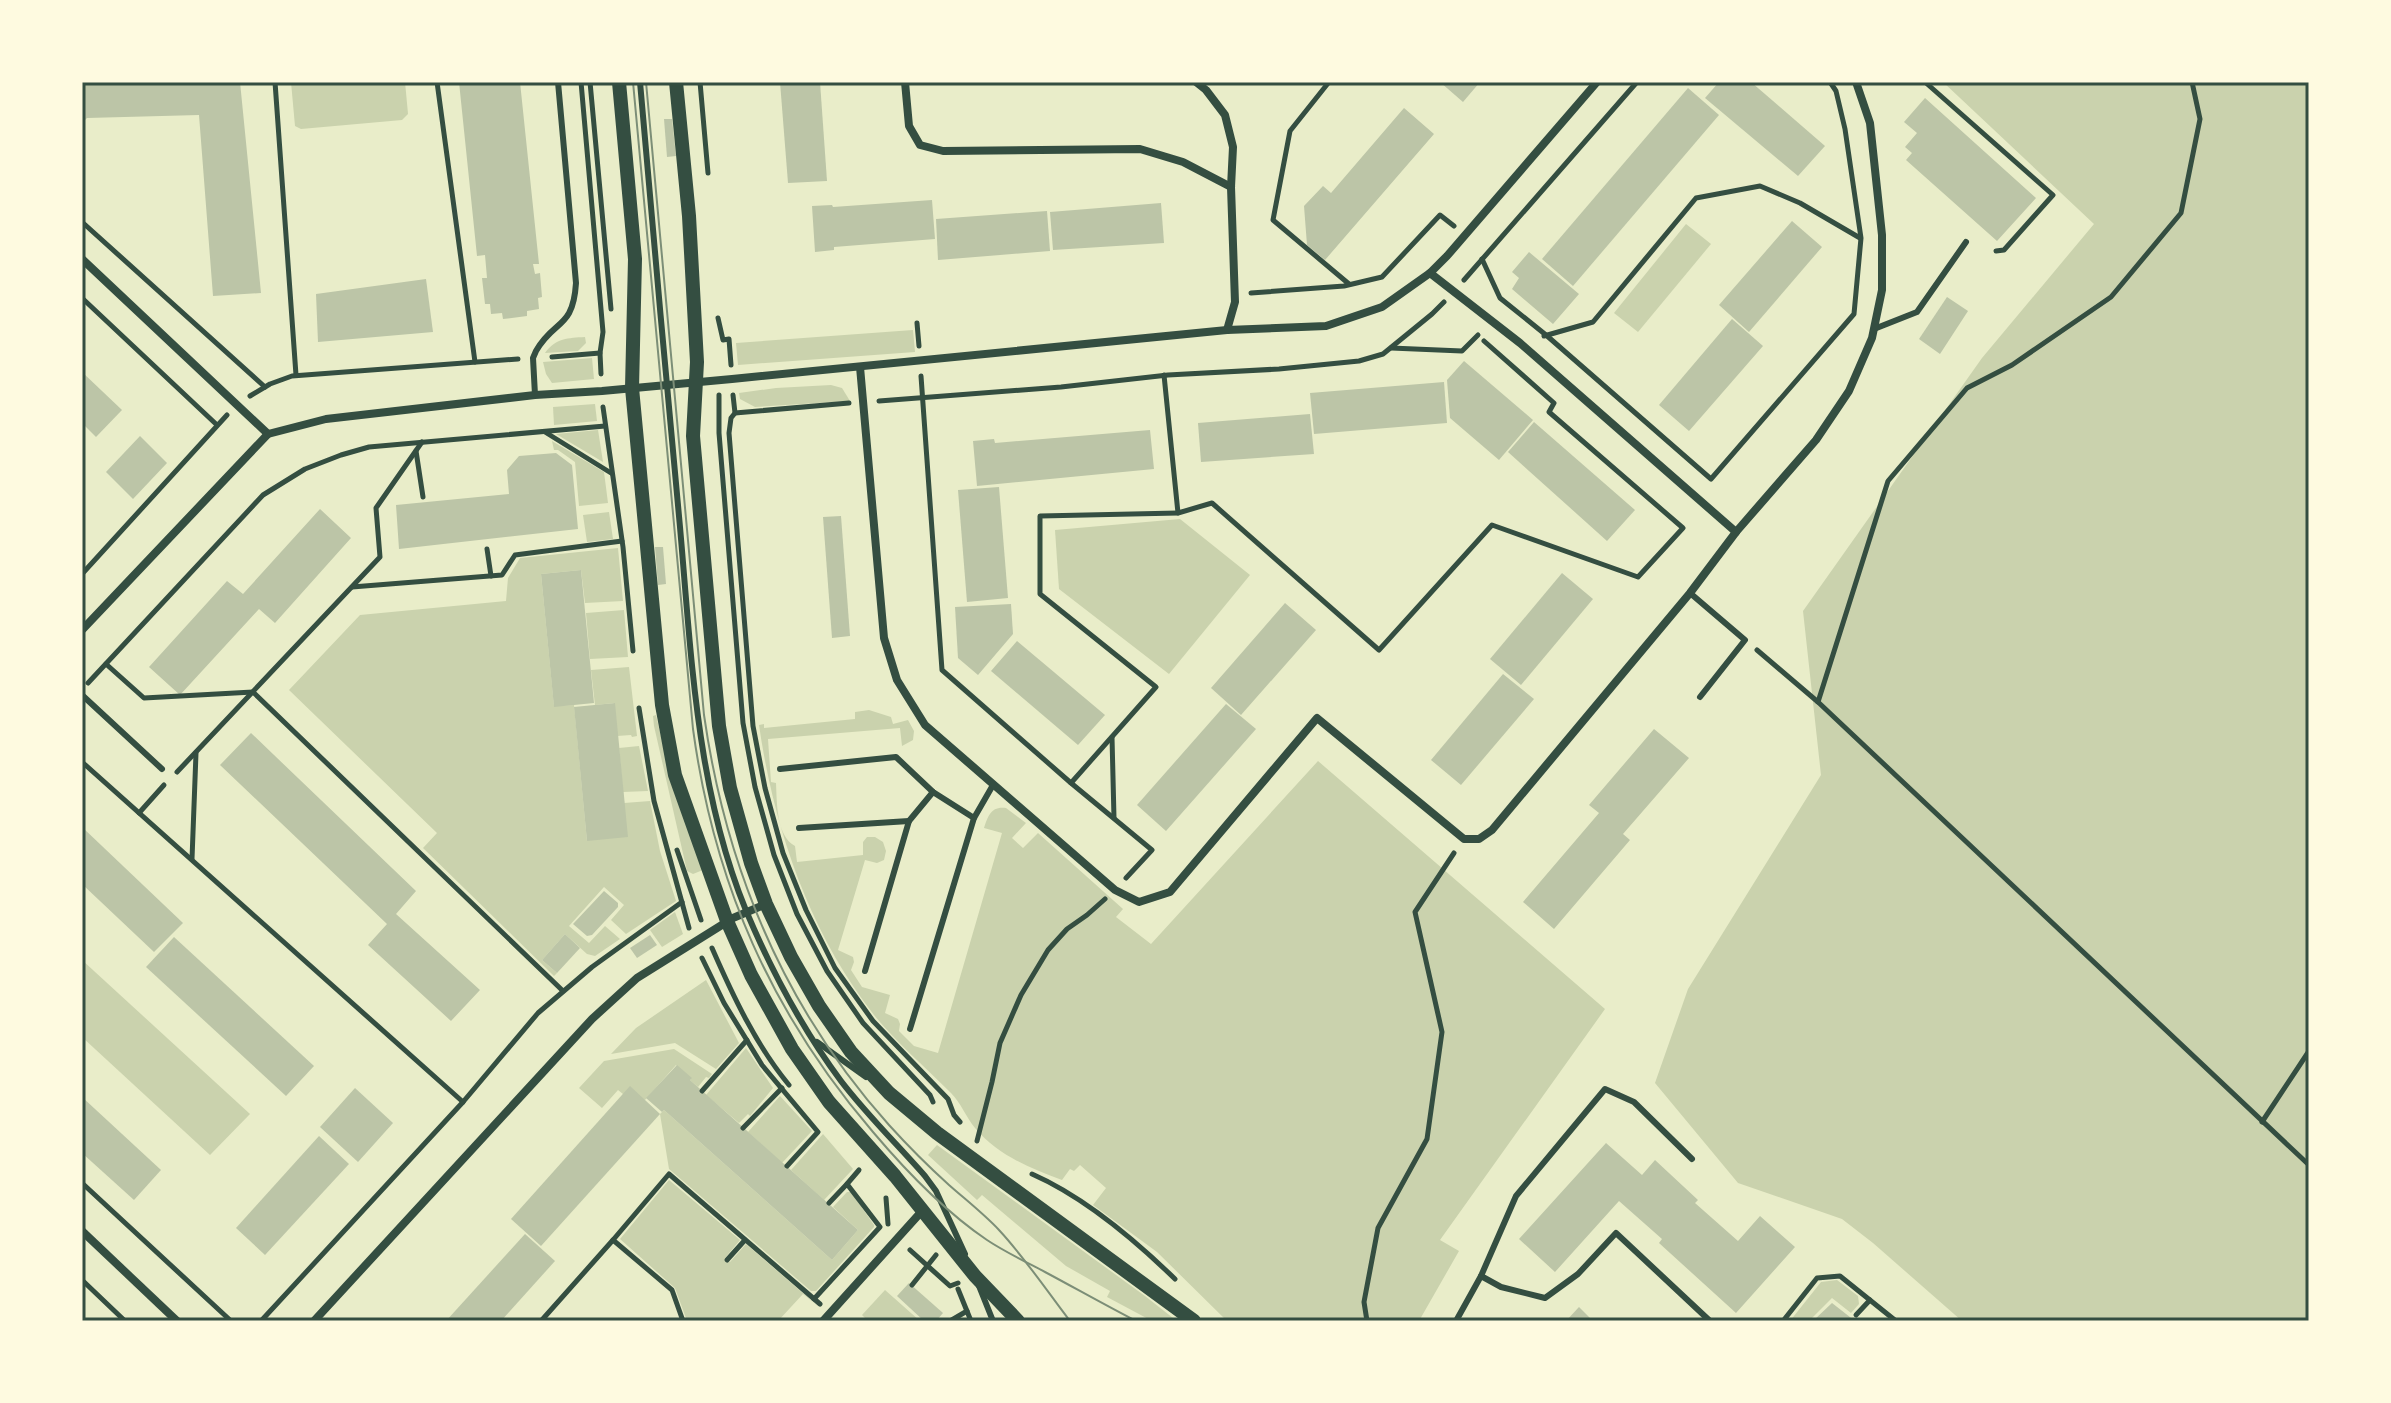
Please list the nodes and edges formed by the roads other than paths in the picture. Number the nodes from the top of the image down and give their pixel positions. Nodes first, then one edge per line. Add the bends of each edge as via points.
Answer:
1 (558, 82) edge
2 (619, 82) edge
3 (640, 82) edge
4 (676, 82) edge
5 (905, 82) edge
6 (1196, 82) edge
7 (1597, 82) edge
8 (1856, 82) edge
9 (1231, 187) junction
10 (1966, 242) dead end
11 (82, 259) edge
12 (1430, 273) junction
13 (1874, 329) junction
14 (1227, 330) junction
15 (860, 367) junction
16 (696, 382) junction
17 (667, 385) junction
18 (632, 388) junction
19 (535, 395) junction
20 (268, 434) junction
21 (1736, 532) junction
22 (1690, 593) junction
23 (82, 630) edge
24 (82, 692) edge
25 (1700, 697) dead end
26 (162, 769) dead end
27 (780, 769) dead end
28 (993, 785) junction
29 (933, 792) junction
30 (974, 818) junction
31 (909, 821) junction
32 (799, 828) dead end
33 (766, 904) junction
34 (746, 911) junction
35 (727, 921) junction
36 (865, 971) dead end
37 (910, 1029) dead end
38 (810, 1037) junction
39 (889, 1093) junction
40 (1692, 1159) dead end
41 (922, 1211) junction
42 (82, 1231) edge
43 (1481, 1276) junction
44 (964, 1280) junction
45 (177, 1321) edge
46 (314, 1321) edge
47 (823, 1321) edge
48 (993, 1321) edge
49 (1018, 1321) edge
50 (1194, 1321) edge
51 (1456, 1321) edge
52 (1710, 1321) edge

1 - 19 lane via 575,300 533,358
2 - 18 street via 635,259
3 - 17 lane
4 - 16 street via 689,216
5 - 9 street via 909,126 920,145 943,151 1140,149 1183,162
6 - 9 street via 1225,115 1233,147
7 - 12 street
8 - 13 street via 1870,123 1882,235 1882,290
9 - 14 street via 1235,302
10 - 13 lane via 1917,312
11 - 20 street
12 - 14 street via 1382,307 1326,326
12 - 21 street via 1520,343
13 - 21 street via 1849,391 1825,427
14 - 15 street
15 - 16 street
15 - 28 street via 884,638 897,680 925,725
16 - 17 street
16 - 33 street via 693,436 719,726 730,788
17 - 18 street
17 - 34 lane via 703,758
18 - 19 street
18 - 35 street via 662,705 675,775
19 - 20 street via 326,419
20 - 23 street
21 - 22 street
22 - 25 lane via 1745,640
22 - 28 street via 1492,830 1479,839 1464,839 1317,718 1170,892 1139,902 1115,890
24 - 26 lane
27 - 29 lane via 896,757
28 - 30 lane
29 - 30 lane
29 - 31 lane
30 - 37 lane
31 - 32 lane
31 - 36 lane
33 - 34 street
33 - 39 street via 819,1006
34 - 35 street
34 - 38 lane
35 - 41 street via 792,1049 829,1102
35 - 46 street via 637,978 592,1019
38 - 39 lane
38 - 44 lane via 936,1191
39 - 50 street
40 - 43 lane via 1634,1102 1605,1089 1516,1196
41 - 44 street
41 - 47 street
42 - 45 street
43 - 51 lane
43 - 52 lane via 1545,1298 1578,1274 1616,1233
44 - 48 lane
44 - 49 street

